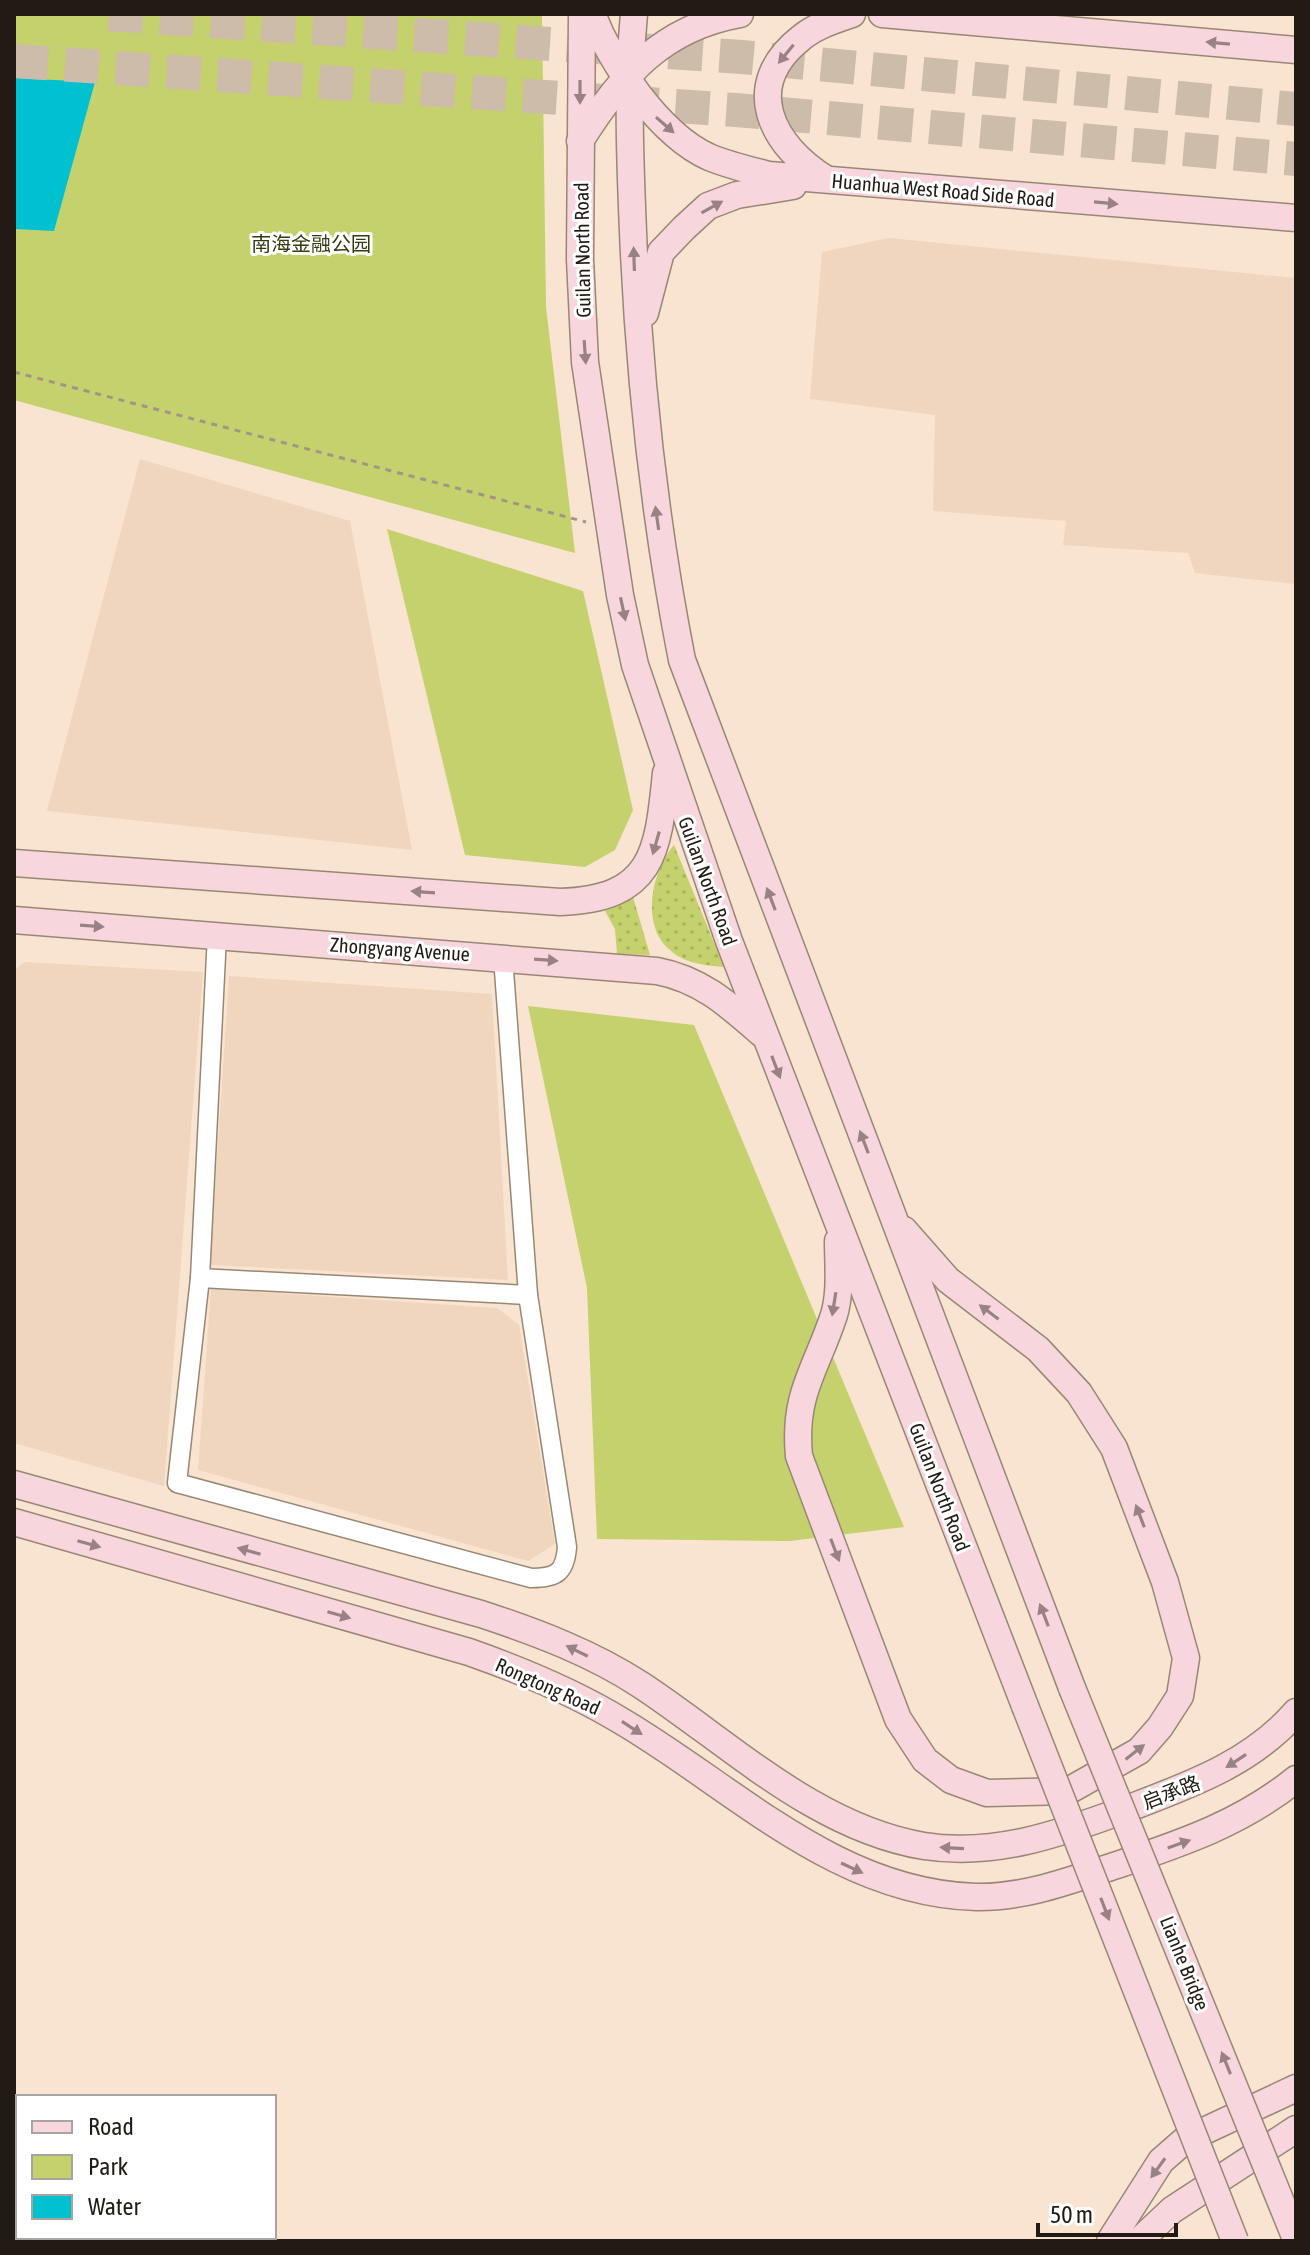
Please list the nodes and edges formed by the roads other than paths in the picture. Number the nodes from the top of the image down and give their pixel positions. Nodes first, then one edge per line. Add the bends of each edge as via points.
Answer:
1 (582, 14) edge
2 (592, 14) edge
3 (634, 14) edge
4 (740, 14) edge
5 (852, 14) edge
6 (882, 14) edge
7 (1296, 50) edge
8 (628, 76) junction
9 (580, 143) junction
10 (828, 181) junction
11 (1296, 218) edge
12 (638, 342) junction
13 (667, 766) junction
14 (14, 863) edge
15 (14, 920) edge
16 (40, 922) junction
17 (217, 935) junction
18 (14, 936) edge
19 (503, 957) junction
20 (765, 1036) junction
21 (892, 1215) junction
22 (839, 1227) junction
23 (200, 1278) junction
24 (528, 1295) junction
25 (14, 1484) edge
26 (14, 1522) edge
27 (1296, 1712) edge
28 (1296, 1779) edge
29 (1029, 1842) joint
30 (1296, 2088) edge
31 (1296, 2129) edge
32 (1296, 2239) edge
33 (1110, 2241) edge
34 (1139, 2241) edge
35 (1235, 2241) edge

1 -> 9 main road, Guilan North Road
2 - 8 main road, Huanhua West Road Side Road
3 - 8 main road
4 - 8 main road via 679,32
5 -> 10 main road via 803,35 774,69 769,88 774,128 784,146
7 -> 6 main road
8 - 9 main road
8 -> 10 main road, Huanhua West Road Side Road via 652,114 707,156 769,175
12 -> 8 main road
9 -> 13 main road, Guilan North Road via 585,362 635,665
10 -> 11 main road, Huanhua West Road Side Road
12 -> 10 main road via 661,252 700,213 737,195
21 -> 12 main road via 682,660 654,493
13 -> 14 main road via 655,853 617,891 589,901
13 - 20 main road, Guilan North Road
15 - 16 main road, Zhongyang Avenue
16 -> 17 main road, Zhongyang Avenue
16 - 18 main road
17 - 19 main road, Zhongyang Avenue
17 - 23 street
19 -> 20 main road, Zhongyang Avenue via 680,975 704,987
19 - 24 street
20 -> 22 main road, Guilan North Road
22 -> 21 main road via 835,1312 795,1423 799,1456 898,1719 925,1760 951,1780 987,1793 1068,1791 1139,1751 1180,1696 1186,1658 1165,1582 1114,1448 1079,1393 1038,1349 948,1280
32 -> 21 main road, Lianhe Bridge, bridge via 1072,1688
22 -> 35 main road, Guilan North Road, bridge
23 - 24 street
23 - 24 street via 177,1483 531,1578 548,1578 566,1564 567,1547
29 -> 25 main road, Rongtong Road via 958,1849 922,1846 883,1834 814,1803 639,1683 541,1634
26 -> 28 main road, Rongtong Road via 526,1672 624,1723 798,1839 868,1875 906,1887 978,1897 1052,1886 1226,1826
27 -> 29 main road, 启承路 via 1259,1746 1206,1779
30 -> 33 main road via 1185,2140 1161,2161
31 - 34 main road via 1172,2210

